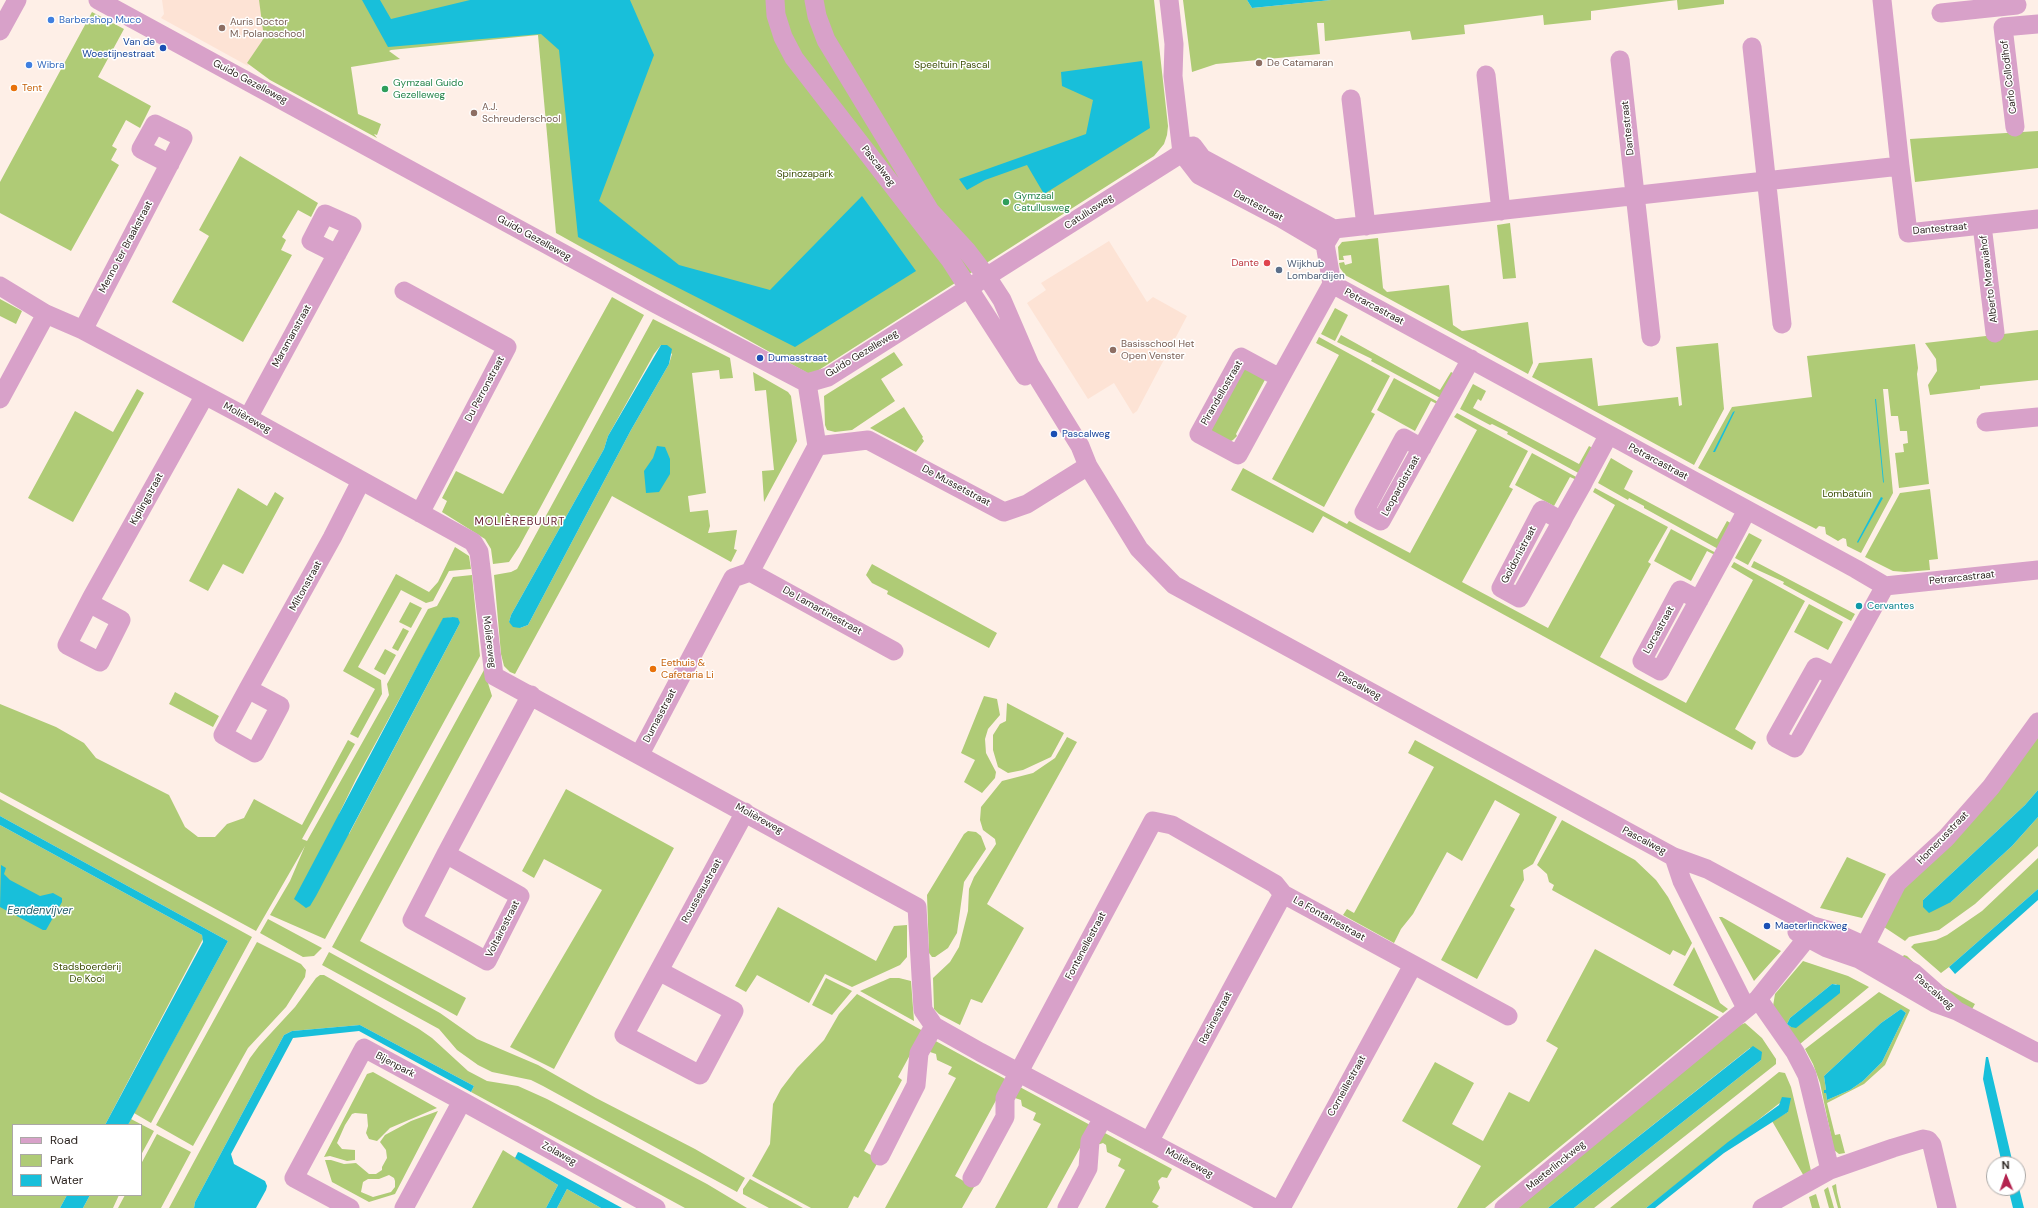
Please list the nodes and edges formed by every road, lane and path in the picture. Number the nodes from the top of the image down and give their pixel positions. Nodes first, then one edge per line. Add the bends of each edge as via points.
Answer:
1 (17, 0) edge
2 (98, 0) edge
3 (774, 0) edge
4 (814, 0) edge
5 (1169, 0) edge
6 (1882, 0) edge
7 (1941, 13) dead end
8 (2038, 24) edge
9 (2003, 27) junction
10 (0, 31) edge
11 (1752, 47) dead end
12 (1620, 60) dead end
13 (1486, 75) dead end
14 (1352, 100) dead end
15 (2015, 127) dead end
16 (1188, 149) junction
17 (170, 164) dead end
18 (1900, 166) junction
19 (1767, 181) junction
20 (1635, 195) junction
21 (1501, 211) junction
22 (2038, 219) edge
23 (1982, 225) junction
24 (1366, 226) junction
25 (1330, 236) junction
26 (337, 254) dead end
27 (992, 274) junction
28 (1332, 284) junction
29 (0, 286) edge
30 (968, 288) junction
31 (404, 291) dead end
32 (46, 314) junction
33 (1782, 324) dead end
34 (83, 330) junction
35 (1995, 333) dead end
36 (1651, 337) dead end
37 (1471, 359) junction
38 (1280, 378) junction
39 (807, 383) junction
40 (205, 395) junction
41 (0, 398) edge
42 (2038, 417) edge
43 (248, 418) junction
44 (1986, 422) dead end
45 (1608, 436) junction
46 (817, 446) junction
47 (1422, 448) dead end
48 (1088, 466) junction
49 (361, 481) junction
50 (1747, 510) junction
51 (420, 513) junction
52 (1562, 521) dead end
53 (2038, 570) edge
54 (750, 572) junction
55 (1885, 586) junction
56 (1699, 600) dead end
57 (89, 603) dead end
58 (894, 651) dead end
59 (1834, 676) dead end
60 (248, 689) dead end
61 (531, 695) junction
62 (2038, 722) edge
63 (640, 754) junction
64 (746, 812) junction
65 (1154, 821) joint
66 (446, 854) junction
67 (1674, 857) junction
68 (1283, 894) junction
69 (1810, 932) junction
70 (1862, 952) junction
71 (1413, 965) junction
72 (659, 971) junction
73 (1752, 1004) junction
74 (1508, 1016) dead end
75 (934, 1026) junction
76 (2038, 1053) edge
77 (1019, 1071) junction
78 (462, 1101) junction
79 (1103, 1118) junction
80 (1149, 1142) junction
81 (880, 1156) dead end
82 (1830, 1170) junction
83 (972, 1178) dead end
84 (350, 1208) edge
85 (404, 1208) edge
86 (656, 1208) edge
87 (1067, 1208) edge
88 (1274, 1208) edge
89 (1282, 1208) edge
90 (1504, 1208) edge
91 (1762, 1208) edge
92 (1947, 1208) edge

1 - 10 street
2 - 39 street, Guido Gezelleweg
3 - 30 street, Pascalweg via 783,37 794,58 951,261
4 - 27 street, Pascalweg via 816,16 826,40 930,211
5 - 16 street via 1174,44 1185,69
6 - 18 street, Dantestraat
7 - 9 street, Carlo Collodihof via 2009,6
8 - 9 street, Carlo Collodihof
9 - 15 street, Carlo Collodihof
11 - 19 street
12 - 20 street, Dantestraat
13 - 21 street
14 - 24 street
16 - 25 street, Dantestraat
16 - 27 street, Catullusweg
17 - 34 street, Menno ter Braakstraat
18 - 19 street
18 - 23 street, Dantestraat via 1908,233
19 - 20 street
19 - 33 street
20 - 21 street
20 - 36 street, Dantestraat
21 - 24 street
22 - 23 street, Dantestraat
23 - 35 street, Alberto Moraviahof
24 - 25 street
25 - 28 street, Petrarcastraat
26 - 43 street, Marsmanstraat
27 - 30 street
27 - 48 street, Pascalweg via 1030,365 1080,446
28 - 37 street, Petrarcastraat
28 - 38 street, Pirandellostraat
29 - 32 street, Molièreweg
30 - 39 street, Guido Gezelleweg via 828,377
30 - 48 street, Pascalweg via 1073,451
31 - 51 street, Du Perronstraat via 507,347
32 - 34 street, Molièreweg
32 - 41 street
34 - 40 street, Molièreweg
37 - 45 street, Petrarcastraat
37 - 47 street, Leopardistraat
38 - 38 street, Pirandellostraat via 1241,357 1199,434 1238,455
39 - 46 street
40 - 43 street, Molièreweg
40 - 57 street, Kiplingstraat
42 - 44 street
43 - 49 street, Molièreweg
45 - 50 street, Petrarcastraat
45 - 52 street
46 - 48 street, De Mussetstraat via 868,440 1004,512 1027,504
46 - 54 street
48 - 67 street, Pascalweg via 1139,549 1174,585
49 - 51 street, Molièreweg
49 - 60 street, Miltonstraat
50 - 55 street, Petrarcastraat
50 - 56 street
51 - 61 street, Molièreweg via 473,542 479,552 494,676
53 - 55 street, Petrarcastraat
54 - 58 street, De Lamartinestraat
54 - 63 street, Dumasstraat via 733,578
55 - 59 street
61 - 63 street, Molièreweg
61 - 66 street, Voltairestraat
62 - 70 street, Homerusstraat via 1991,786 1946,838 1897,883
63 - 64 street, Molièreweg
64 - 72 street, Rousseaustraat
64 - 75 street, Molièreweg via 917,907 922,1010
65 - 68 street, La Fontainestraat via 1172,825 1220,852 1275,884
65 - 77 street, Fontenellestraat
66 - 66 street, Voltairestraat via 412,920 487,961 520,896
67 - 69 street, Pascalweg via 1703,880
67 - 73 street, Pascalweg via 1682,881
68 - 71 street, La Fontainestraat
68 - 80 street, Racinestraat
69 - 70 street, Pascalweg via 1827,948
69 - 73 street, Maeterlinckweg
70 - 76 street, Pascalweg via 1935,1003 1957,1011
71 - 74 street, La Fontainestraat
71 - 89 street, Corneillestraat
72 - 72 street, Rousseaustraat via 734,1011 700,1075 624,1035
73 - 82 street, Pascalweg via 1795,1052 1807,1076
73 - 90 street, Maeterlinckweg
75 - 77 street, Molièreweg
75 - 81 street via 919,1053 916,1085
77 - 79 street, Molièreweg
77 - 83 street via 1005,1098 1004,1117
78 - 84 street, Bijenpark via 364,1048 294,1178
78 - 85 street
78 - 86 street, Zolaweg
79 - 80 street, Molièreweg
79 - 87 street via 1090,1141 1088,1168
80 - 88 street, Molièreweg
82 - 91 street
82 - 92 street via 1893,1148 1923,1139 1928,1140 1932,1145

